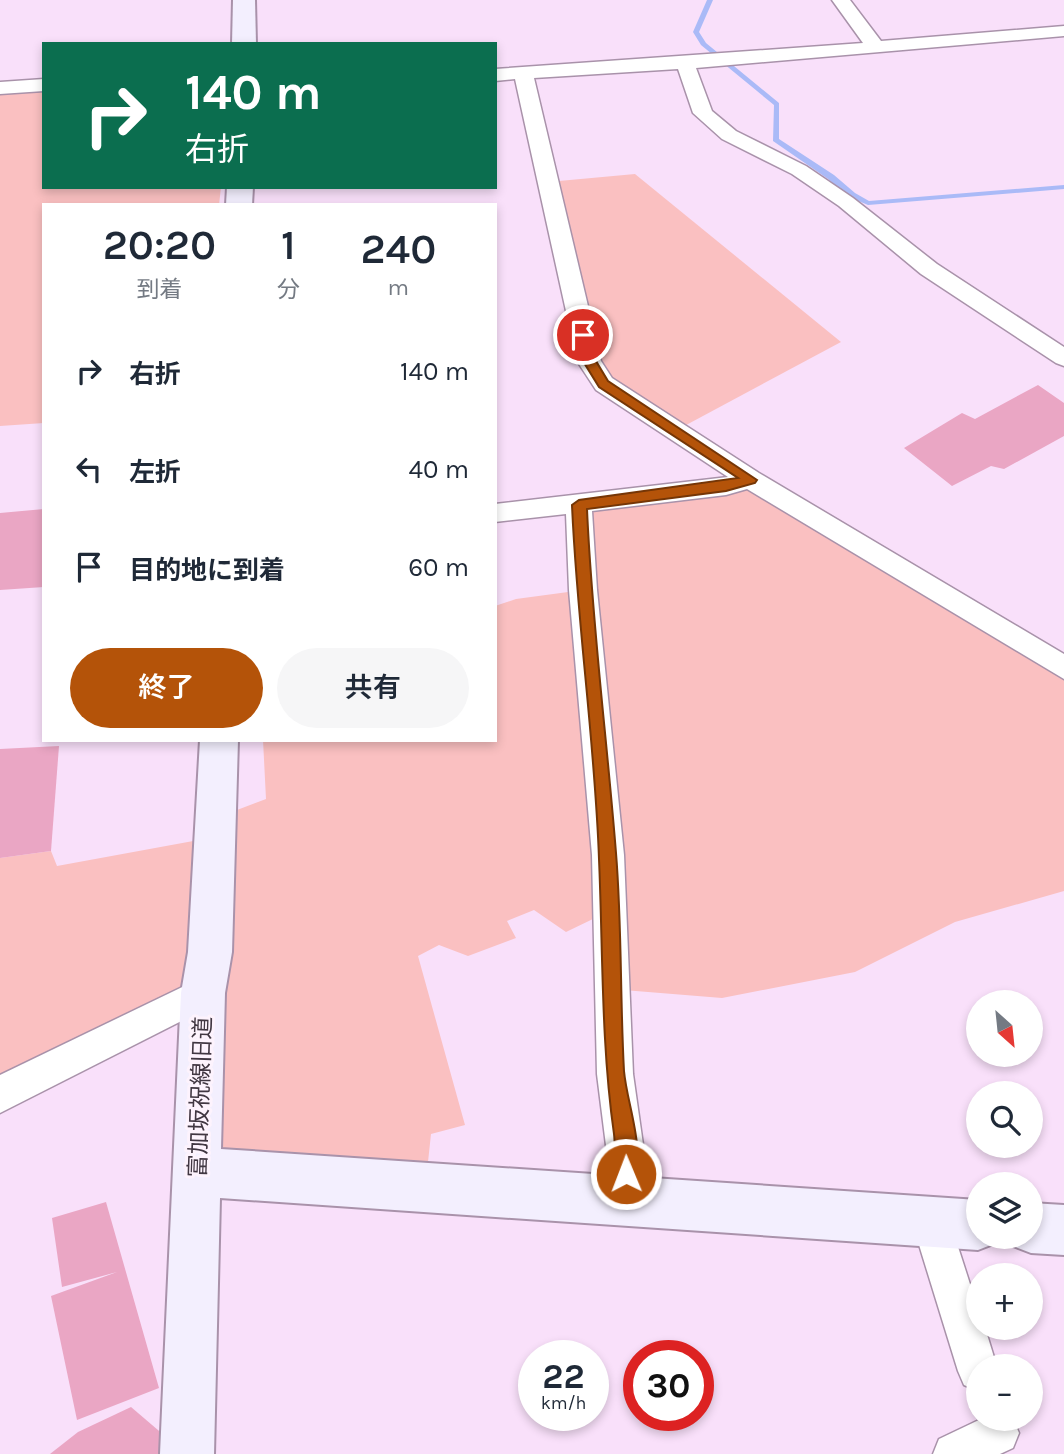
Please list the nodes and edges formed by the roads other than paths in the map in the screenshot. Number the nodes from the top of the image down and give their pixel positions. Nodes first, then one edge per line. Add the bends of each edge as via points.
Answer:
1 (244, 0) edge
2 (841, 0) edge
3 (1064, 32) edge
4 (244, 42) edge
5 (875, 46) junction
6 (685, 64) junction
7 (523, 73) junction
8 (497, 75) edge
9 (42, 85) edge
10 (0, 88) edge
11 (1064, 358) edge
12 (750, 480) junction
13 (579, 505) junction
14 (497, 513) edge
15 (1064, 668) edge
16 (219, 742) edge
17 (203, 993) junction
18 (0, 1095) edge
19 (198, 1172) junction
20 (595, 1198) junction
21 (931, 1222) junction
22 (966, 1224) edge
23 (1043, 1229) edge
24 (1064, 1230) edge
25 (973, 1354) edge
26 (999, 1435) edge
27 (187, 1454) edge
28 (954, 1454) edge

1 - 4 street
2 - 5 street
3 - 5 street
5 - 6 street
6 - 7 street
6 - 11 street via 703,113 729,135 828,189 929,269
7 - 8 street
7 - 12 street via 589,361 611,390
9 - 10 street
12 - 13 street
12 - 15 street
13 - 14 street
13 - 20 street via 608,856 615,1074 626,1146 626,1174
16 - 17 street, 富加坂祝線旧道 via 210,952
17 - 18 street
17 - 19 street, 富加坂祝線旧道
19 - 20 street
19 - 27 street, 富加坂祝線旧道
20 - 21 street
21 - 22 street
21 - 25 street
23 - 24 street
26 - 28 street

